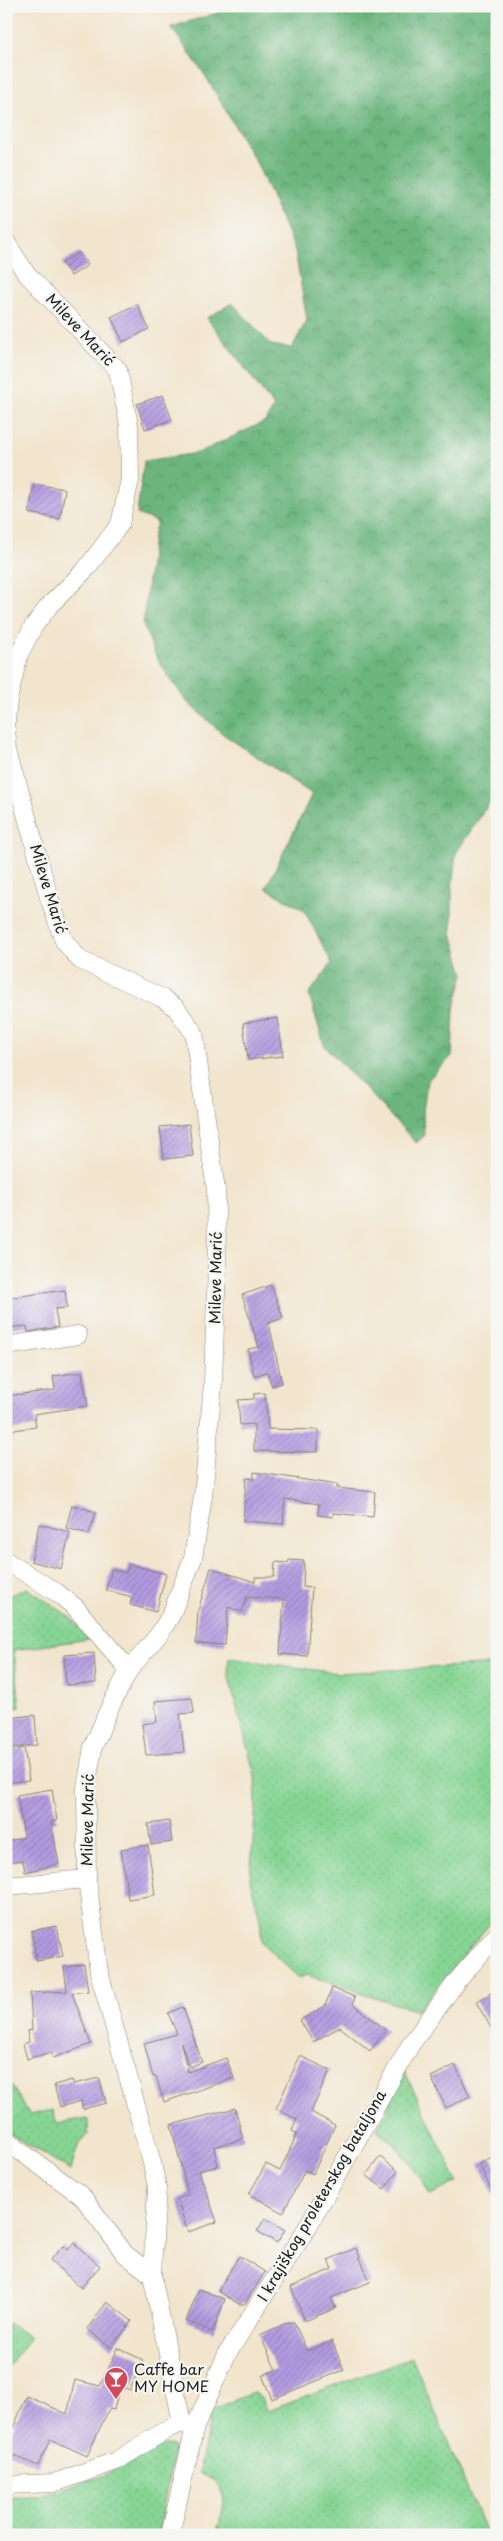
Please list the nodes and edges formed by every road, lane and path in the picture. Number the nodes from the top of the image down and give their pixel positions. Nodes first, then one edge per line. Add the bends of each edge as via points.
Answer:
1 (6, 242) edge
2 (6, 721) edge
3 (6, 730) edge
4 (78, 1334) dead end
5 (6, 1346) edge
6 (6, 1561) edge
7 (129, 1670) junction
8 (87, 1880) junction
9 (6, 1886) edge
10 (497, 1935) edge
11 (6, 2141) edge
12 (152, 2274) junction
13 (189, 2425) junction
14 (6, 2485) edge
15 (170, 2535) edge

1 - 2 street, Mileve Marić via 25,272 118,370 128,425 130,480 120,524 86,569 49,606 19,654
3 - 7 street, Mileve Marić via 8,749 51,906 64,941 80,960 162,998 176,1008 194,1033 202,1074 216,1190 217,1256 213,1383 203,1497 193,1558 182,1590 160,1633
4 - 5 street
6 - 7 street via 76,1607
7 - 8 street, Mileve Marić via 92,1747 86,1788
8 - 9 street, Mileve Marić
8 - 12 street, Mileve Marić via 99,1972 157,2188
10 - 13 street, I krajiškog proleterskog bataljona via 457,1981 411,2044 307,2228 227,2354
11 - 12 street via 82,2196 125,2254
12 - 13 street, Mileve Marić
13 - 14 street via 161,2432 116,2461 54,2483
13 - 15 street, I krajiškog proleterskog bataljona

